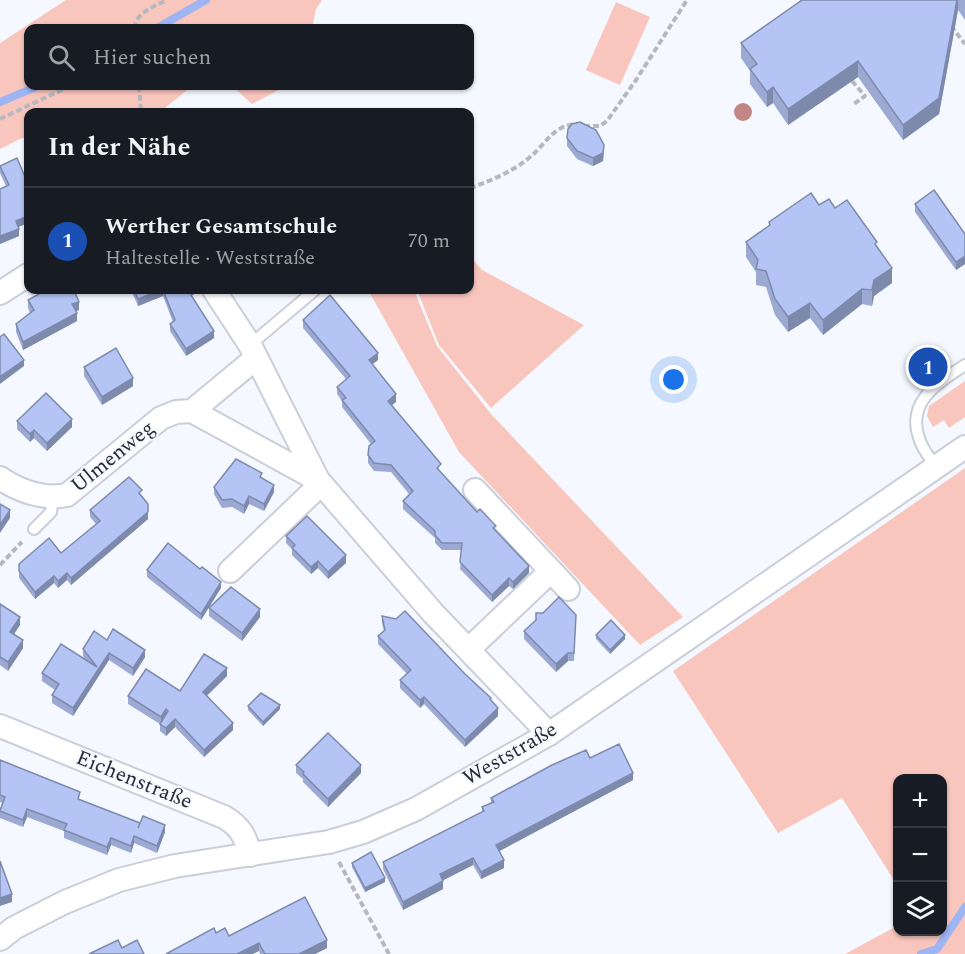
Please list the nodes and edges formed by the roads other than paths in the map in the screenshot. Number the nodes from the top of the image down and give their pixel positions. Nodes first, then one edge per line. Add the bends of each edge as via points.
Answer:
1 (24, 278) edge
2 (0, 293) edge
3 (217, 294) edge
4 (311, 294) edge
5 (253, 351) junction
6 (965, 365) edge
7 (192, 411) junction
8 (965, 447) edge
9 (936, 467) junction
10 (0, 478) edge
11 (319, 482) junction
12 (476, 490) dead end
13 (53, 498) junction
14 (34, 529) road end
15 (230, 571) dead end
16 (551, 571) junction
17 (568, 589) dead end
18 (469, 649) junction
19 (0, 726) edge
20 (549, 734) junction
21 (250, 855) junction
22 (0, 939) edge

1 - 2 street
3 - 5 street
4 - 5 lane
5 - 7 street, Ulmenweg
5 - 11 street
6 - 9 lane via 935,385 918,408 918,438
7 - 11 street
7 - 13 street, Ulmenweg via 161,418 67,495
8 - 9 street, Weststraße
9 - 20 street, Weststraße
10 - 13 street, Ulmenweg
11 - 15 street
11 - 18 street
12 - 16 street
13 - 14 lane via 51,512
16 - 17 street
16 - 18 street
18 - 20 street
19 - 21 street, Eichenstraße via 224,817 241,830
20 - 21 street, Weststraße via 416,809 363,832 329,842
21 - 22 street, Weststraße via 174,866 119,880 65,902

